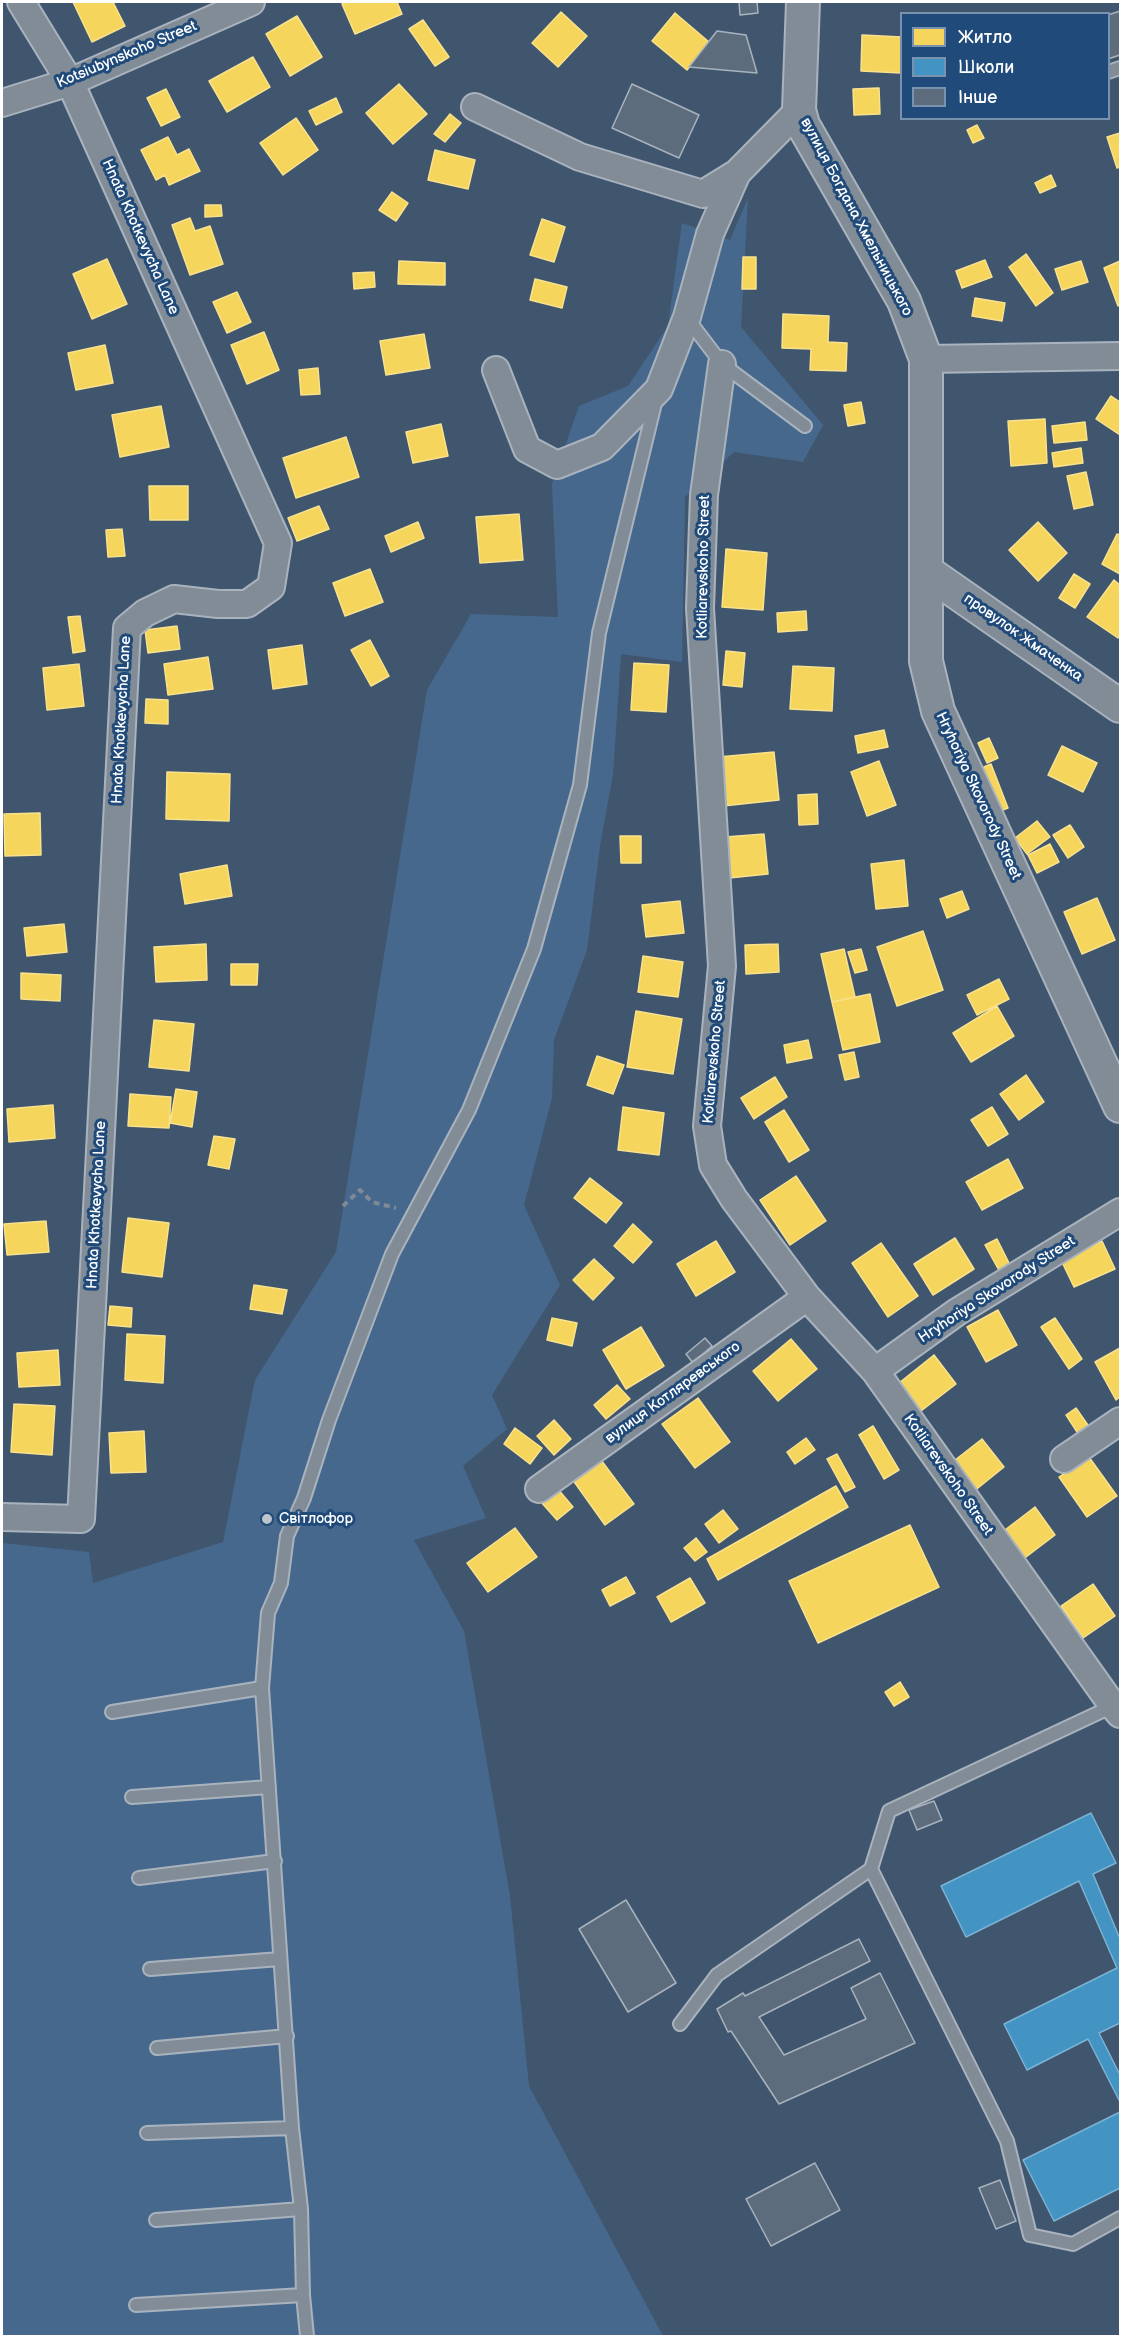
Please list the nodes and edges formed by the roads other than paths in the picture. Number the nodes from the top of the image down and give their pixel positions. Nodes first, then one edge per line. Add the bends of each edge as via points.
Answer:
1 (21, 2) edge
2 (251, 2) edge
3 (803, 2) edge
4 (70, 82) junction
5 (2, 103) edge
6 (475, 107) dead end
7 (799, 110) junction
8 (737, 173) junction
9 (687, 318) junction
10 (1120, 356) edge
11 (926, 358) junction
12 (722, 364) junction
13 (496, 370) dead end
14 (659, 389) junction
15 (805, 426) dead end
16 (926, 570) junction
17 (1120, 706) edge
18 (1120, 1106) edge
19 (1120, 1212) edge
20 (807, 1298) junction
21 (875, 1371) junction
22 (1120, 1421) edge
23 (1064, 1459) dead end
24 (539, 1489) dead end
25 (2, 1517) edge
26 (262, 1688) junction
27 (1117, 1710) edge
28 (112, 1712) dead end
29 (269, 1787) junction
30 (132, 1797) dead end
31 (274, 1861) junction
32 (871, 1869) junction
33 (139, 1878) dead end
34 (280, 1959) junction
35 (150, 1969) dead end
36 (680, 2024) dead end
37 (287, 2036) junction
38 (158, 2048) dead end
39 (292, 2128) junction
40 (147, 2133) dead end
41 (301, 2209) junction
42 (1120, 2218) edge
43 (156, 2220) dead end
44 (303, 2295) junction
45 (136, 2305) dead end
46 (307, 2337) edge

1 - 4 street
2 - 4 street, Kotsiubynskoho Street
3 - 7 street, вулиця Богдана Хмельницького
4 - 5 street, Kotsiubynskoho Street
4 - 25 street, Hnata Khotkevycha Lane via 278,543 271,587 247,604 174,599 144,613 127,628 81,1519
6 - 8 street via 580,157 704,194
7 - 8 street
7 - 11 street, вулиця Богдана Хмельницького via 803,125 904,301
8 - 9 street via 710,234
9 - 12 lane
9 - 14 street
10 - 11 street
11 - 16 street, Hryhoriya Skovorody Street
12 - 15 lane
12 - 20 street, Kotliarevskoho Street via 704,495 700,608 722,966 707,1126 713,1165
13 - 14 street via 527,449 557,465 602,447
14 - 26 lane via 599,633 580,785 534,949 469,1110 392,1254 329,1420 304,1498 287,1536 281,1583 268,1613
16 - 17 street, провулок Жмаченка
16 - 18 street, Hryhoriya Skovorody Street via 926,660 938,711
19 - 21 street, Hryhoriya Skovorody Street via 957,1312
20 - 21 street, Kotliarevskoho Street
20 - 24 street, вулиця Котляревського
21 - 27 street, Kotliarevskoho Street
22 - 23 street
26 - 28 lane
26 - 29 lane
27 - 32 lane via 889,1811
29 - 30 lane
29 - 31 lane
31 - 33 lane
31 - 34 lane
32 - 36 lane via 717,1976
32 - 42 lane via 1007,2141 1030,2235 1073,2244
34 - 35 lane
34 - 37 lane
37 - 38 lane
37 - 39 lane
39 - 40 lane
39 - 41 lane
41 - 43 lane
41 - 44 lane
44 - 45 lane
44 - 46 lane

